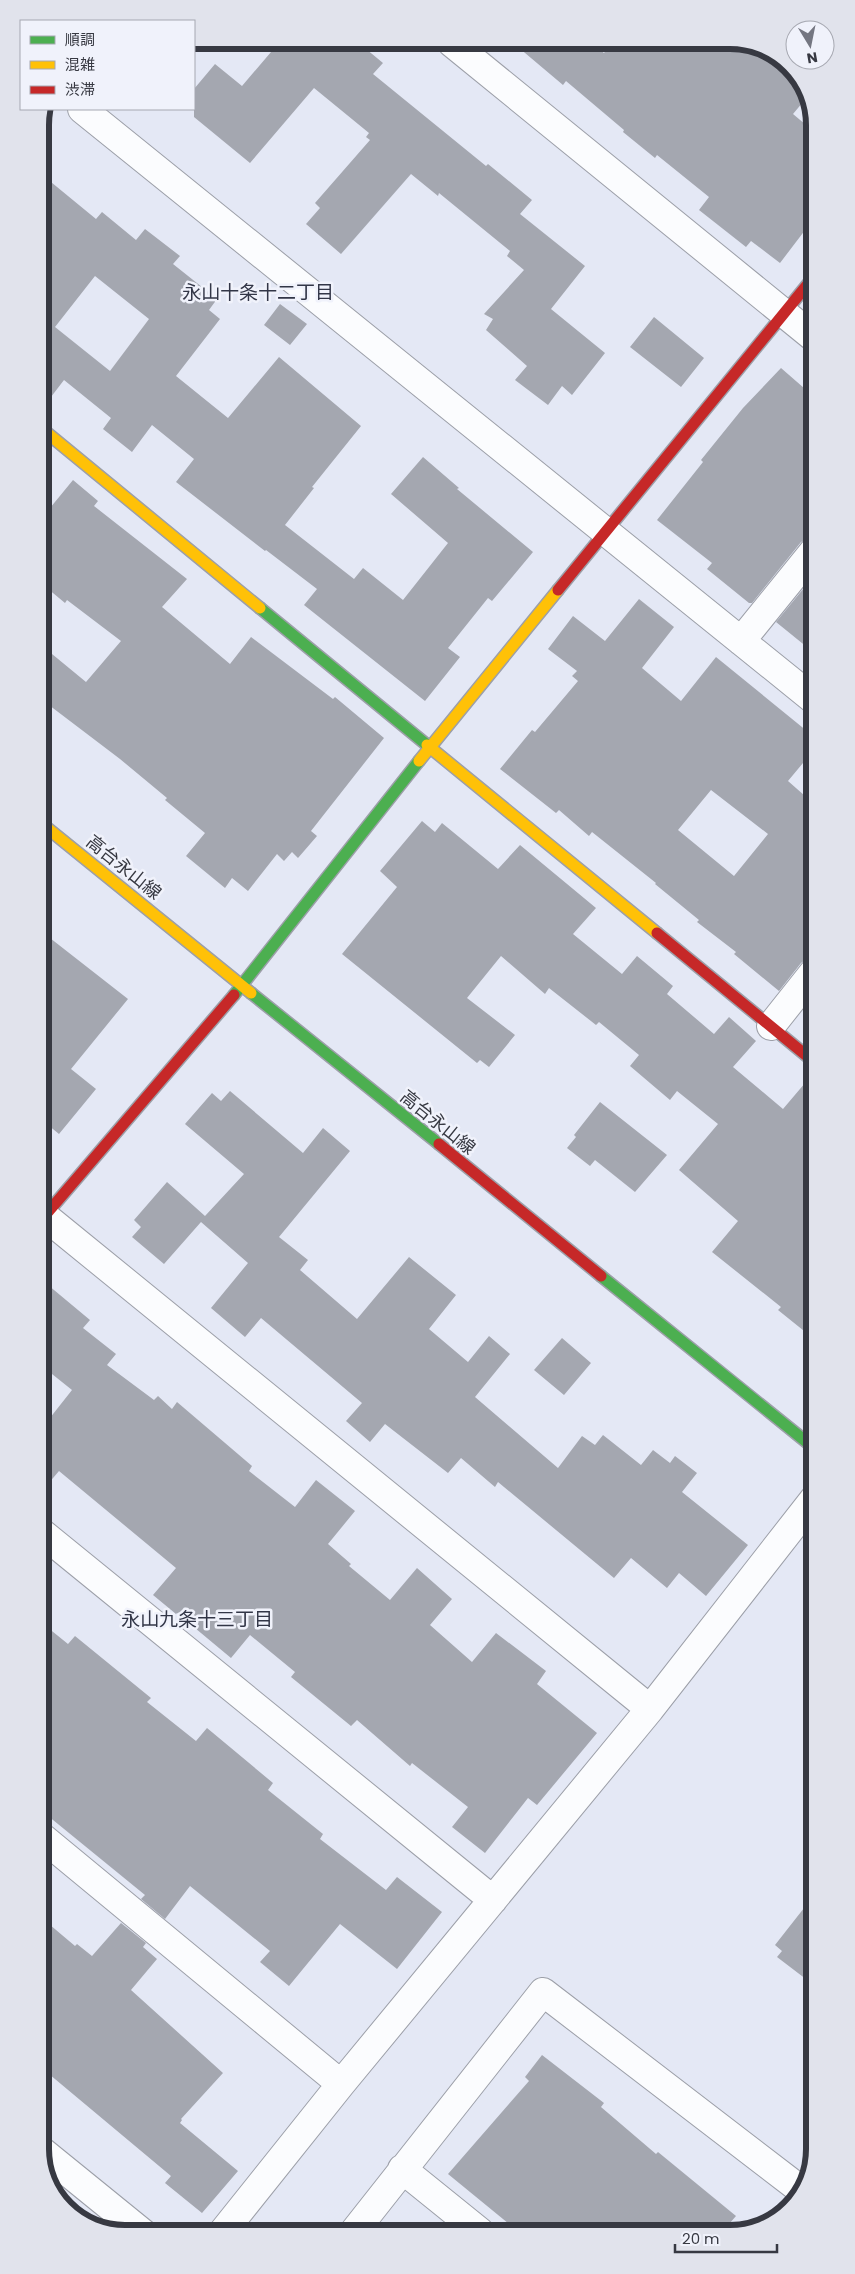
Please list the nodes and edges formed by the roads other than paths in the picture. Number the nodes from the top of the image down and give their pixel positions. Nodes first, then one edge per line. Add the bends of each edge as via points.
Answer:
1 (459, 49) edge
2 (83, 110) edge
3 (806, 286) edge
4 (784, 313) junction
5 (806, 331) edge
6 (49, 435) edge
7 (605, 531) junction
8 (806, 561) edge
9 (741, 641) junction
10 (806, 693) edge
11 (430, 747) junction
12 (49, 829) edge
13 (806, 982) edge
14 (242, 986) junction
15 (770, 1026) junction
16 (806, 1055) edge
17 (49, 1208) edge
18 (49, 1222) edge
19 (806, 1442) edge
20 (806, 1509) edge
21 (49, 1539) edge
22 (650, 1709) junction
23 (49, 1844) edge
24 (493, 1900) junction
25 (341, 2084) junction
26 (49, 2157) edge
27 (402, 2169) junction
28 (797, 2186) edge
29 (133, 2225) edge
30 (228, 2225) edge
31 (359, 2225) edge
32 (471, 2225) edge

1 - 4 street
2 - 7 street
3 - 4 street
4 - 5 street
4 - 7 street
6 - 11 street
7 - 9 street
7 - 11 street
8 - 9 street
9 - 10 street
11 - 14 street
11 - 15 street
12 - 14 street, 高台永山線
13 - 15 street
14 - 17 street
14 - 19 street, 高台永山線
15 - 16 street
18 - 22 street
20 - 22 street
21 - 24 street
22 - 24 street
23 - 25 street
24 - 25 street
25 - 30 street
26 - 29 street
27 - 28 street via 543,1992
27 - 31 street
27 - 32 street

